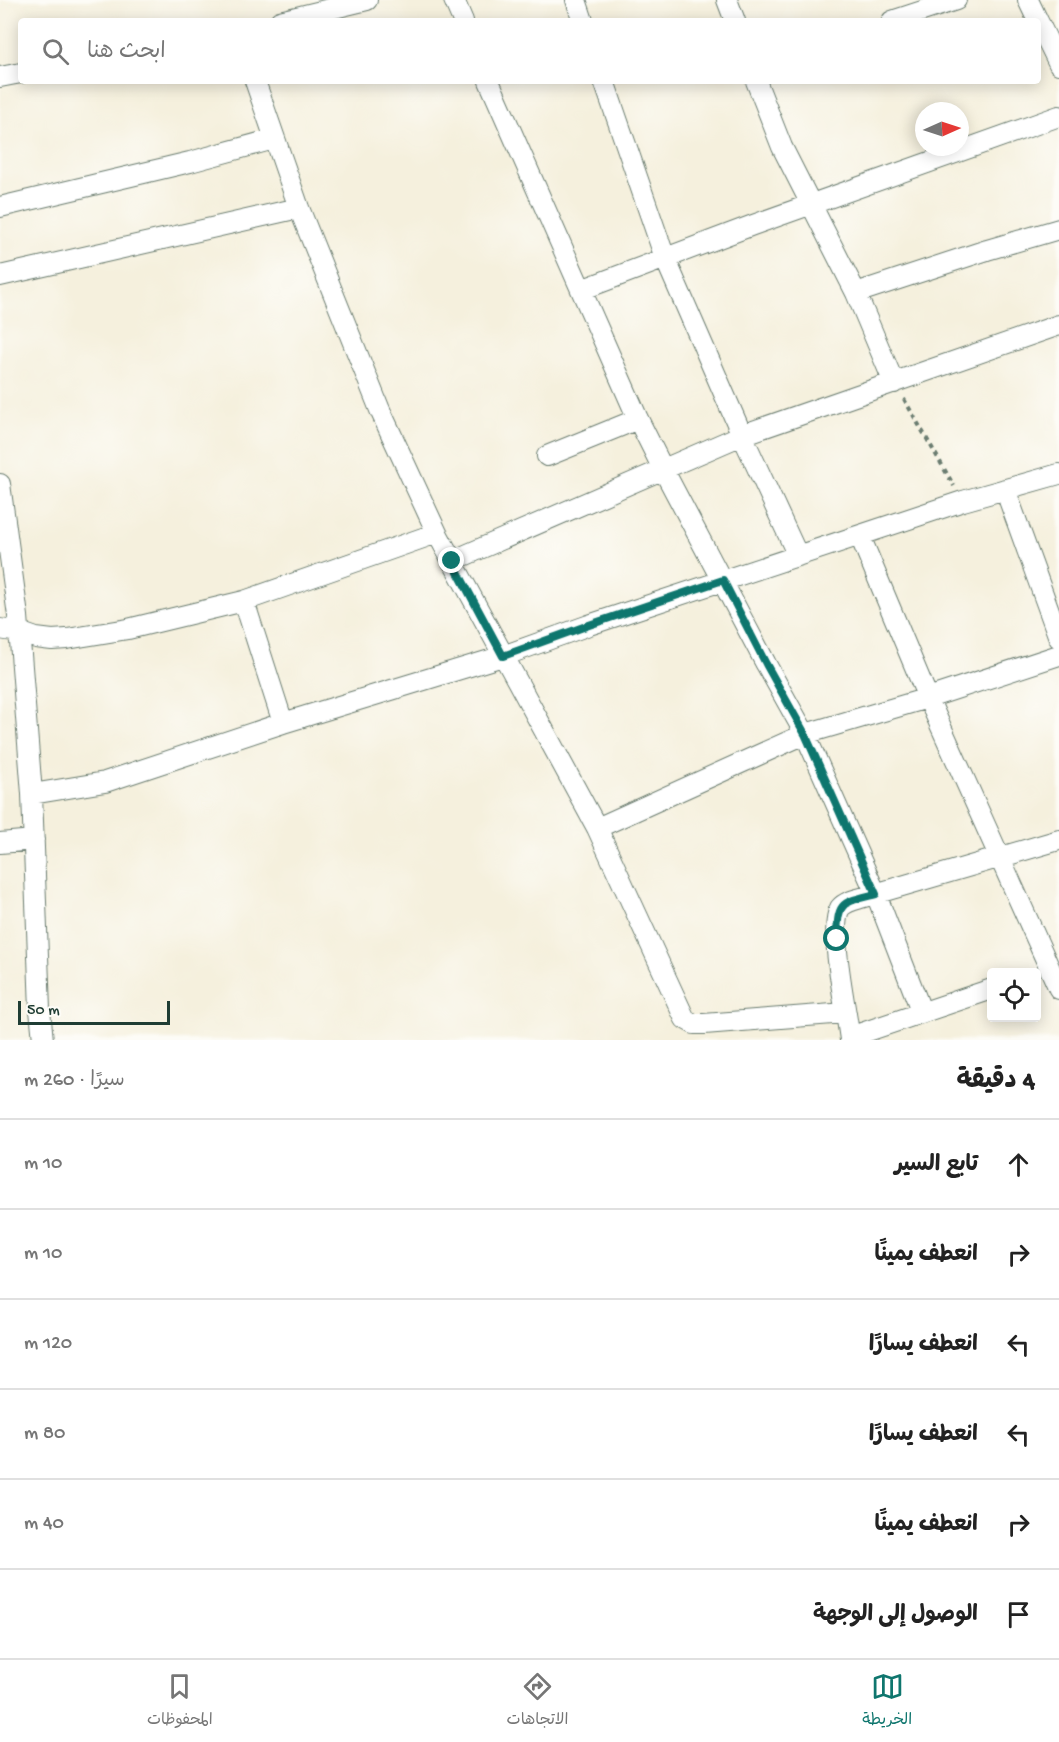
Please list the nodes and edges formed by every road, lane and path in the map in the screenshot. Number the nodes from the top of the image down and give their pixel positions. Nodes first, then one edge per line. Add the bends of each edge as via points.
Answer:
1 (367, 0) edge
2 (454, 0) edge
3 (576, 0) edge
4 (727, 0) edge
5 (956, 0) edge
6 (1028, 0) edge
7 (292, 18) edge
8 (462, 18) edge
9 (582, 18) edge
10 (734, 18) edge
11 (901, 18) edge
12 (1037, 18) edge
13 (1041, 27) edge
14 (1059, 64) edge
15 (18, 74) edge
16 (0, 77) edge
17 (256, 84) edge
18 (490, 84) edge
19 (605, 84) edge
20 (757, 84) edge
21 (1059, 116) edge
22 (274, 139) junction
23 (812, 204) junction
24 (0, 207) edge
25 (299, 208) junction
26 (1059, 229) edge
27 (665, 258) junction
28 (0, 276) edge
29 (581, 290) junction
30 (856, 293) junction
31 (1059, 325) edge
32 (894, 383) junction
33 (638, 419) junction
34 (742, 435) junction
35 (547, 456) dead end
36 (663, 469) junction
37 (1059, 474) edge
38 (0, 484) edge
39 (1005, 489) junction
40 (963, 501) junction
41 (436, 533) junction
42 (860, 536) junction
43 (798, 556) junction
44 (452, 561) junction
45 (723, 580) junction
46 (244, 601) junction
47 (10, 631) edge
48 (1059, 638) edge
49 (1059, 655) edge
50 (503, 656) junction
51 (928, 698) junction
52 (283, 723) junction
53 (805, 734) junction
54 (32, 794) junction
55 (597, 828) junction
56 (34, 840) junction
57 (1059, 840) edge
58 (0, 843) edge
59 (1000, 858) junction
60 (876, 894) junction
61 (1049, 969) edge
62 (1059, 989) edge
63 (987, 991) edge
64 (922, 1012) junction
65 (846, 1013) junction
66 (850, 1039) edge
67 (43, 1040) edge

1 - 7 street
2 - 8 street
3 - 9 street
4 - 10 street
5 - 11 street
6 - 12 street
13 - 14 street
15 - 16 street
17 - 22 street
18 - 29 street
19 - 27 street
20 - 23 street via 782,147
21 - 23 street
22 - 24 street
22 - 25 street
23 - 27 street
23 - 30 street
25 - 28 street
25 - 41 street via 380,410
26 - 30 street
27 - 29 street
27 - 34 street
29 - 33 street
30 - 32 street
31 - 32 street
32 - 34 street
32 - 40 path
33 - 35 street
33 - 36 street
34 - 36 street
34 - 43 street
36 - 44 street
36 - 45 street
37 - 39 street
38 - 47 street
39 - 40 street
39 - 48 street
40 - 42 street
41 - 44 street
41 - 46 street
42 - 43 street
42 - 51 street
43 - 45 street
44 - 50 street
45 - 50 street
45 - 53 street
46 - 47 street via 68,639 36,638
46 - 52 street
47 - 54 street
49 - 51 street
50 - 52 street
50 - 55 street
51 - 53 street
51 - 59 street
52 - 54 street via 105,782
53 - 55 street
53 - 60 street
54 - 56 street
55 - 65 street via 685,1019 704,1024
56 - 58 street
56 - 67 street
57 - 59 street
59 - 60 street
59 - 61 street
60 - 64 street
60 - 65 street via 845,903 838,915 837,949
61 - 62 street
63 - 64 street
64 - 66 street
65 - 66 street

